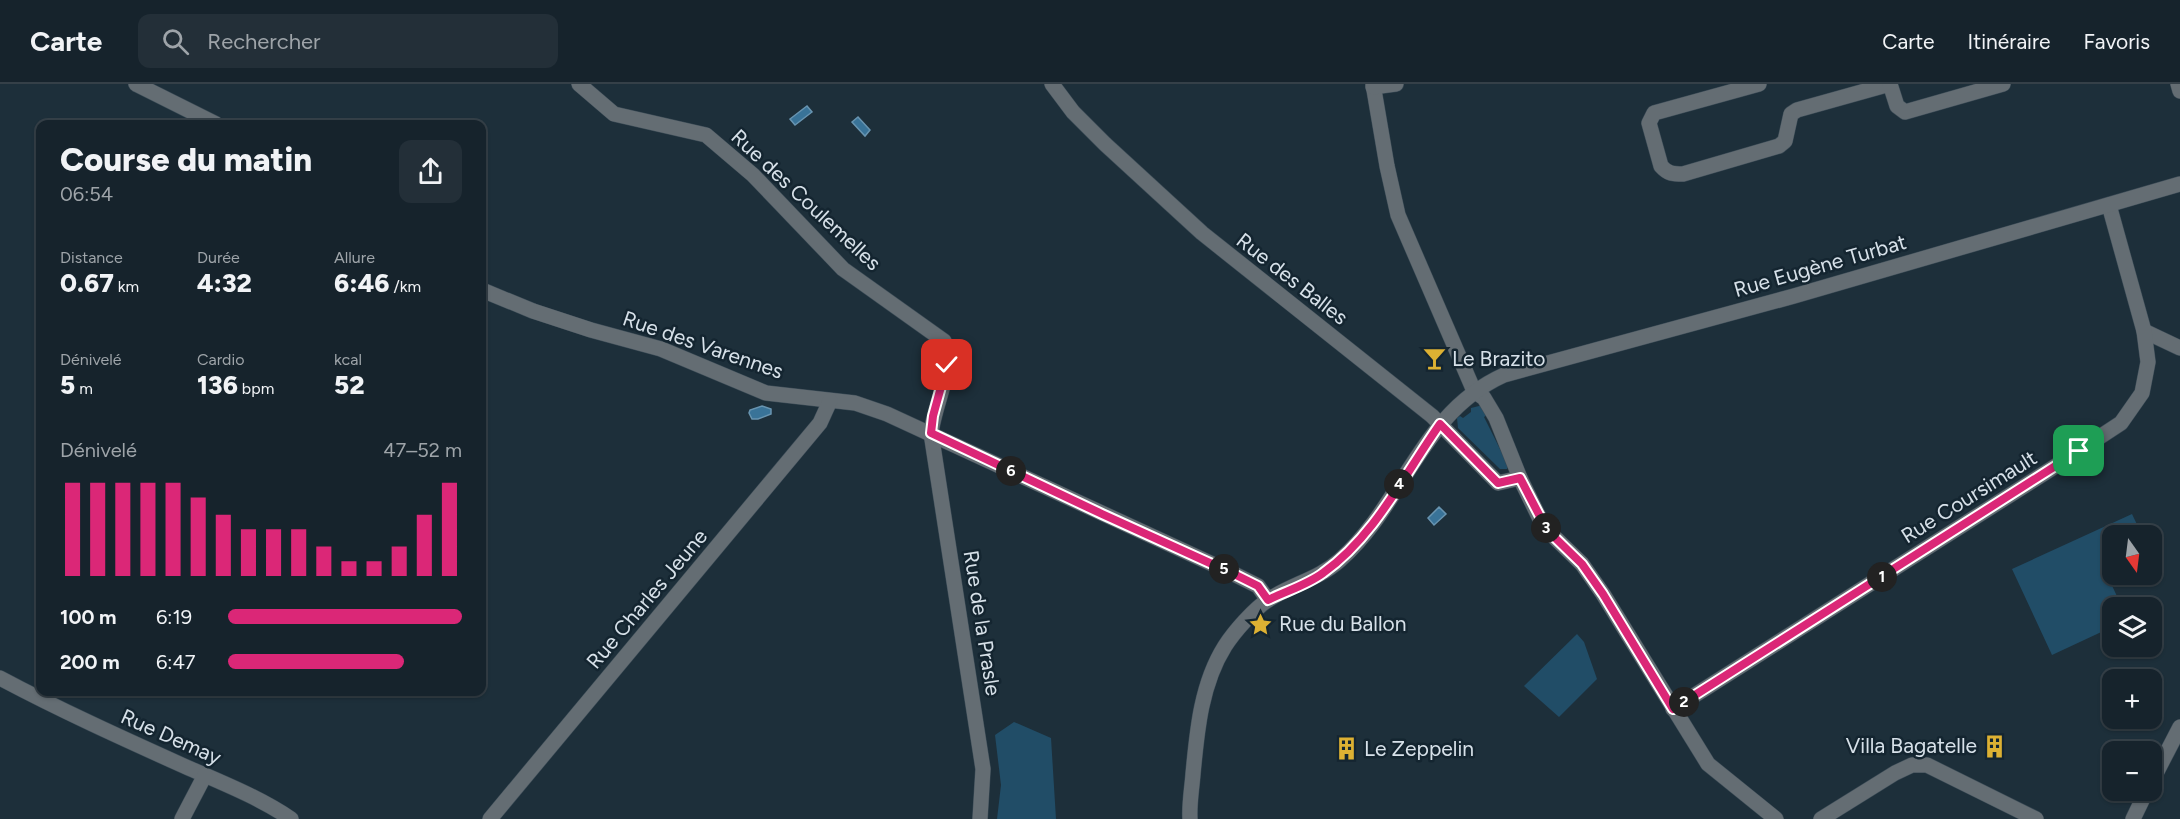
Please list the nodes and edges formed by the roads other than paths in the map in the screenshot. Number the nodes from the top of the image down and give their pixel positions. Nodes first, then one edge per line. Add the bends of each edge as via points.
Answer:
1 (136, 84) edge
2 (579, 84) edge
3 (1053, 84) edge
4 (1396, 84) edge
5 (1759, 84) edge
6 (1890, 84) edge
7 (2003, 84) edge
8 (2178, 84) edge
9 (1373, 86) edge
10 (2180, 91) edge
11 (208, 120) edge
12 (2180, 184) edge
13 (2109, 205) junction
14 (486, 292) edge
15 (2144, 331) junction
16 (2180, 348) edge
17 (1474, 391) junction
18 (830, 401) junction
19 (1440, 424) junction
20 (931, 433) junction
21 (1520, 478) junction
22 (1268, 600) junction
23 (0, 678) edge
24 (1673, 709) junction
25 (2180, 727) edge
26 (2162, 762) edge
27 (205, 775) junction
28 (2142, 801) edge
29 (182, 819) edge
30 (291, 819) edge
31 (490, 819) edge
32 (980, 819) edge
33 (1190, 819) edge
34 (1776, 819) edge
35 (1821, 819) edge
36 (2036, 819) edge
37 (2133, 819) edge

1 - 11 street
2 - 20 street, Rue des Coulemelles via 614,114 706,135 753,175 843,269 944,341 949,351
3 - 19 street, Rue des Balles via 1073,112 1202,233
4 - 9 street
5 - 6 street via 1654,113 1648,123 1665,172 1683,174 1779,146 1785,141 1791,114 1797,110
6 - 7 street via 1897,106 1905,112
8 - 10 street
9 - 17 street via 1398,215
12 - 13 street, Rue Eugène Turbat
13 - 15 street, Rue Coursimault
13 - 17 street, Rue Eugène Turbat via 1504,375
14 - 18 street, Rue des Varennes via 533,311 661,349 766,393
15 - 16 street
15 - 24 street, Rue Coursimault via 2148,362 2142,393 2121,423
17 - 19 street
17 - 21 street via 1484,398 1496,418
18 - 20 street, Rue des Varennes via 855,403
18 - 31 street, Rue Charles Jeune via 820,423
19 - 21 street, Rue des Balles via 1498,483
19 - 22 street via 1361,539 1320,576
20 - 22 street, Rue des Varennes via 1234,574 1258,586
20 - 32 street, Rue de la Prasle via 982,769
21 - 24 street via 1547,530 1582,564
22 - 33 street via 1225,646 1210,678 1198,719
23 - 27 street, Rue Demay via 54,707
24 - 34 street via 1708,764
25 - 26 street
27 - 29 street
27 - 30 street, Rue Demay
28 - 37 street
35 - 36 street via 1894,773 1912,765 1927,765

